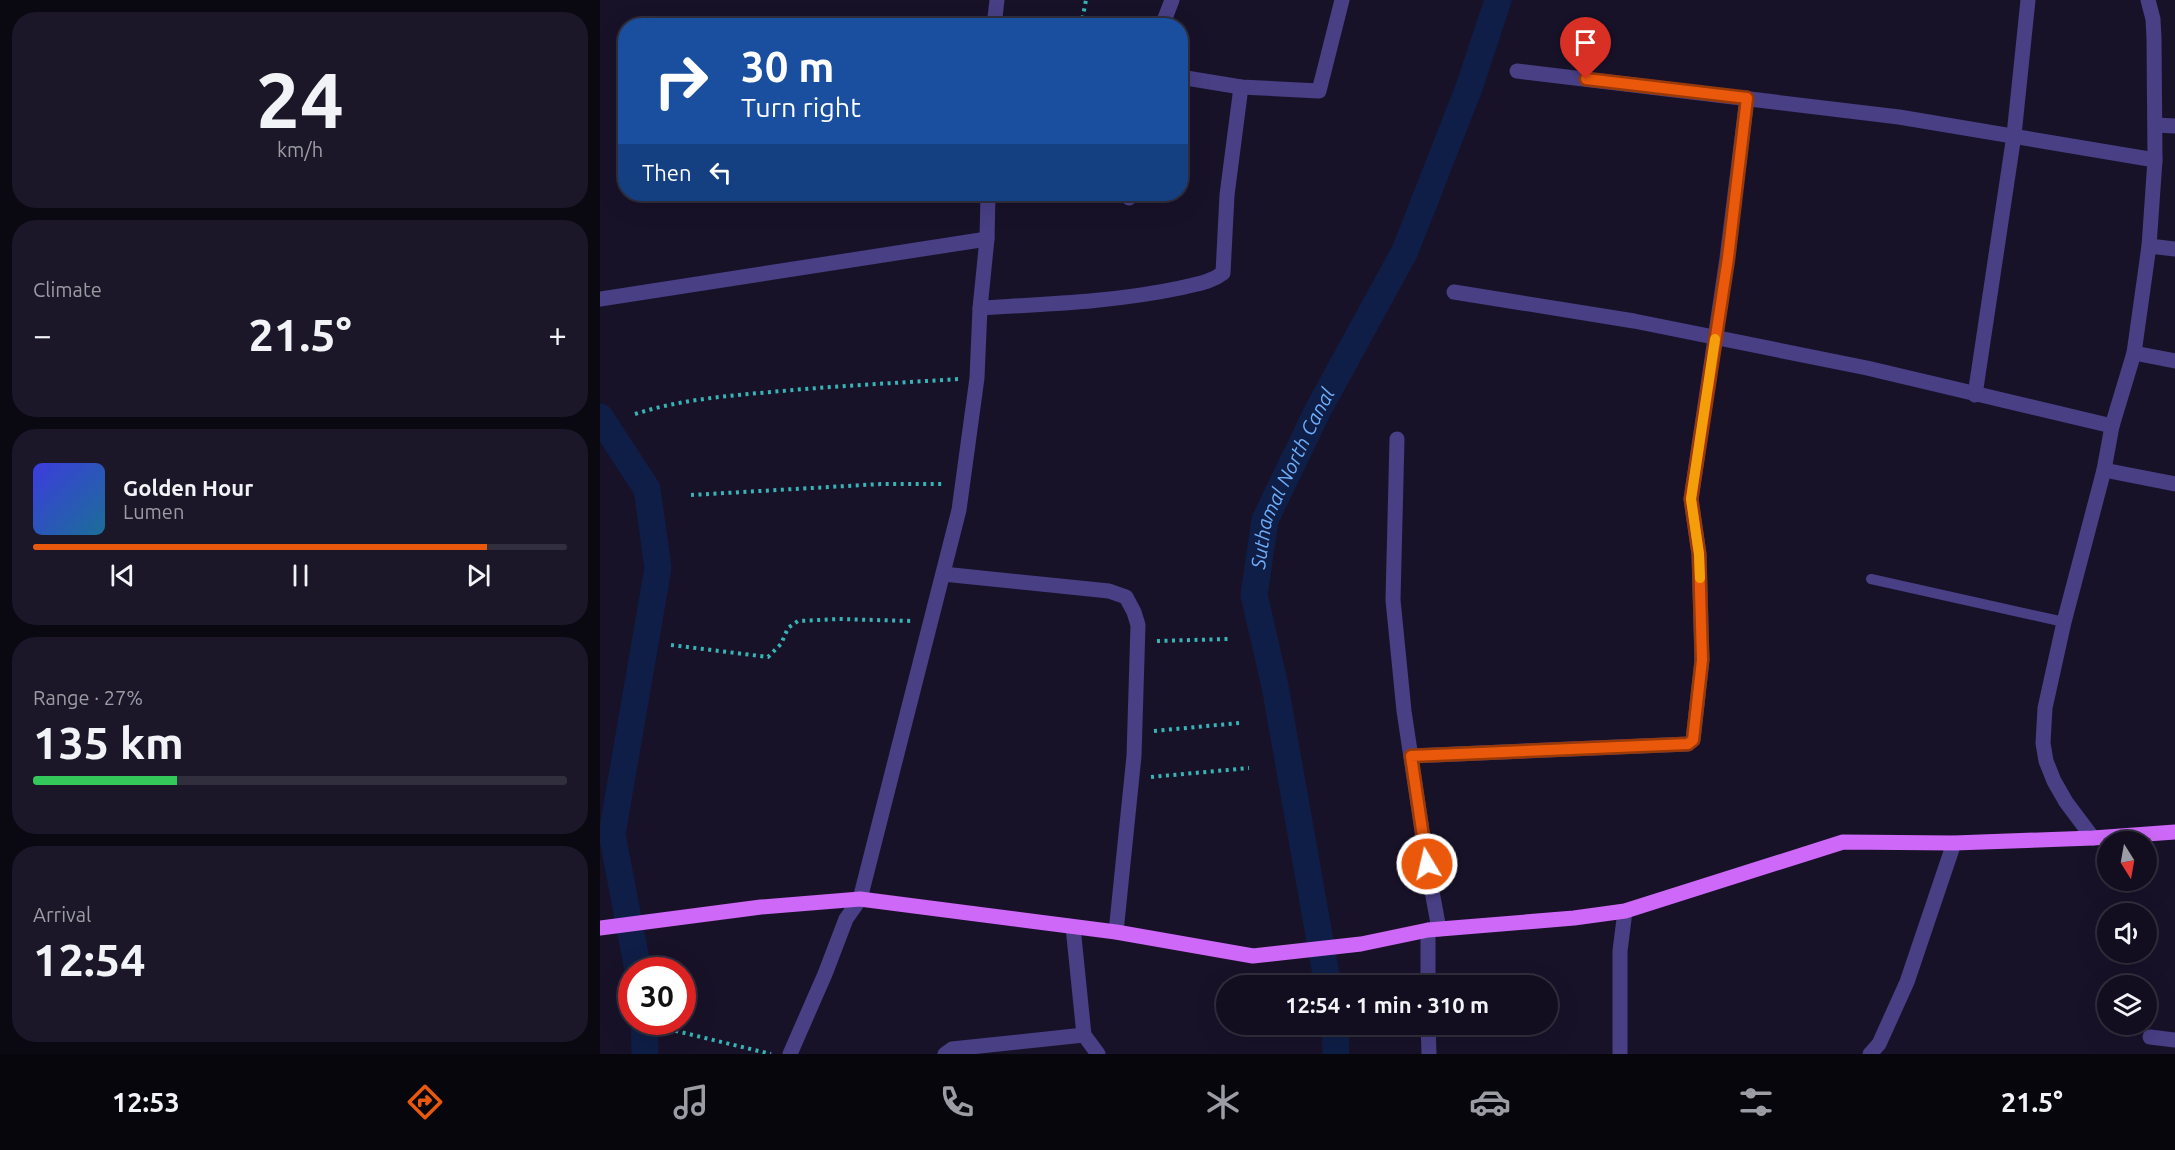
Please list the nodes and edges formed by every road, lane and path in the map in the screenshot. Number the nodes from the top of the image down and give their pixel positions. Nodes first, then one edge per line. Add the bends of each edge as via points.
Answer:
1 (997, 0) edge
2 (1086, 0) edge
3 (1172, 0) edge
4 (1342, 0) edge
5 (2028, 0) edge
6 (2150, 0) edge
7 (995, 18) edge
8 (1083, 18) edge
9 (1165, 18) edge
10 (1517, 71) dead end
11 (1188, 78) edge
12 (1241, 87) junction
13 (1747, 98) junction
14 (2155, 125) junction
15 (2175, 126) edge
16 (2014, 135) junction
17 (2155, 160) junction
18 (988, 201) edge
19 (987, 239) junction
20 (2149, 246) junction
21 (2175, 249) edge
22 (1454, 292) dead end
23 (600, 299) edge
24 (980, 308) junction
25 (1715, 338) junction
26 (2134, 353) junction
27 (2175, 361) edge
28 (977, 378) junction
29 (1975, 395) junction
30 (635, 414) dead end
31 (2112, 426) junction
32 (1397, 439) dead end
33 (2104, 470) junction
34 (963, 484) junction
35 (2175, 484) edge
36 (691, 495) dead end
37 (943, 574) junction
38 (1871, 579) dead end
39 (930, 622) junction
40 (2064, 622) junction
41 (1228, 639) dead end
42 (1138, 642) junction
43 (671, 645) dead end
44 (1239, 723) dead end
45 (1135, 733) junction
46 (1411, 756) junction
47 (1249, 768) dead end
48 (1132, 778) junction
49 (2175, 832) edge
50 (2093, 838) junction
51 (1954, 843) junction
52 (860, 899) junction
53 (1625, 911) junction
54 (1073, 927) junction
55 (601, 928) edge
56 (1434, 929) junction
57 (1116, 932) junction
58 (1429, 975) edge
59 (693, 1035) edge
60 (1084, 1035) junction
61 (1428, 1035) edge
62 (2150, 1037) dead end
63 (2175, 1040) edge
64 (772, 1054) edge
65 (790, 1054) edge
66 (945, 1054) edge
67 (1098, 1054) edge
68 (1429, 1054) edge
69 (1620, 1054) edge
70 (1870, 1054) edge

1 - 7 street
2 - 8 path
3 - 9 street
4 - 12 street via 1319,92
5 - 16 street
6 - 14 street
10 - 13 street
11 - 12 street
12 - 24 street via 1227,195 1223,273 1213,280 1160,292 1096,301
13 - 16 street
13 - 25 street
14 - 15 street
14 - 17 street
16 - 17 street
16 - 29 street
17 - 20 street
18 - 19 street
19 - 23 street
19 - 24 street
20 - 21 street
20 - 26 street
22 - 25 street
24 - 28 street
25 - 29 street via 1867,368
25 - 46 street via 1691,499 1699,554 1702,660 1693,740 1688,744
26 - 27 street
26 - 31 street
28 - 30 path via 717,397 666,404
28 - 34 street
29 - 31 street
31 - 33 street
32 - 46 street via 1393,600
33 - 35 street
33 - 40 street
34 - 36 path via 881,484
34 - 37 street
37 - 39 street
37 - 42 street via 1109,591 1126,597 1138,625
38 - 40 lane
39 - 43 path via 798,621 788,628 782,644 768,657
39 - 52 street
40 - 50 street via 2045,708 2043,743 2054,781
41 - 42 path
42 - 45 street
44 - 45 path
45 - 48 street
46 - 56 street
47 - 48 path
48 - 57 street
49 - 50 main road
50 - 51 main road
51 - 53 main road via 1843,842
51 - 70 street via 1907,982 1879,1044
52 - 54 main road
52 - 55 main road via 761,907
52 - 65 street via 846,919
53 - 56 main road
53 - 69 street via 1620,951
54 - 57 main road
54 - 60 street
56 - 57 main road via 1361,944 1254,956
56 - 58 street
59 - 64 path
60 - 66 street via 952,1049
60 - 67 street
61 - 68 street
62 - 63 street

